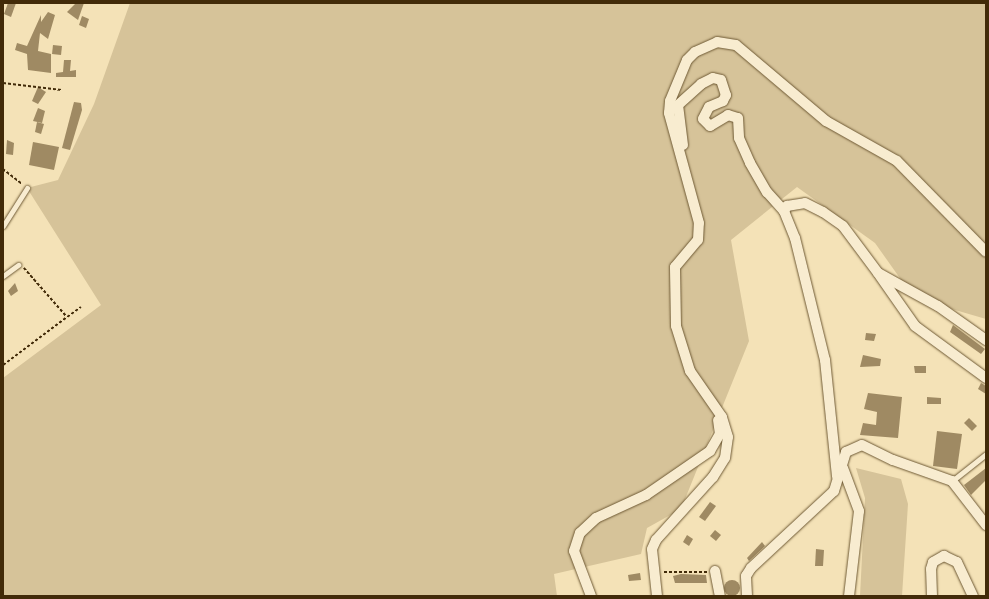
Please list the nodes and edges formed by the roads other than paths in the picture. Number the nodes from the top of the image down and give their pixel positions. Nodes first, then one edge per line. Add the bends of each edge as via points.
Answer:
1 (687, 175) junction
2 (28, 188) road end
3 (784, 211) junction
4 (3, 226) edge
5 (986, 252) edge
6 (18, 265) road end
7 (878, 273) junction
8 (3, 276) edge
9 (986, 340) edge
10 (986, 378) edge
11 (716, 407) junction
12 (986, 454) edge
13 (840, 472) junction
14 (952, 481) junction
15 (986, 525) edge
16 (715, 571) road end
17 (591, 596) edge
18 (657, 596) edge
19 (720, 596) edge
20 (747, 596) edge
21 (849, 596) edge
22 (932, 596) edge
23 (972, 596) edge

1 - 3 street via 678,105 701,84 713,78 721,80 726,95 723,101 709,107 703,119 710,126 728,115 736,116 750,163 767,192
1 - 5 street via 672,126 670,101 687,60 706,46 726,41 736,45 826,121 891,156
1 - 11 street via 699,223 698,240 675,267 676,326 690,370
2 - 4 lane
3 - 7 street via 787,206 805,203 823,212 843,226
3 - 13 street via 804,270 825,360
6 - 8 lane
7 - 9 street via 938,306
7 - 10 street via 915,326
11 - 17 street via 720,434 710,451 646,495 596,518 580,533 574,551
11 - 18 street via 728,437 725,458 684,513 656,540 652,549
12 - 14 lane
13 - 14 street via 846,452 862,445 893,460
13 - 20 street via 834,491 751,568 746,576
13 - 21 street via 859,511
14 - 15 street
16 - 19 street
22 - 23 street via 933,562 944,556 957,562

